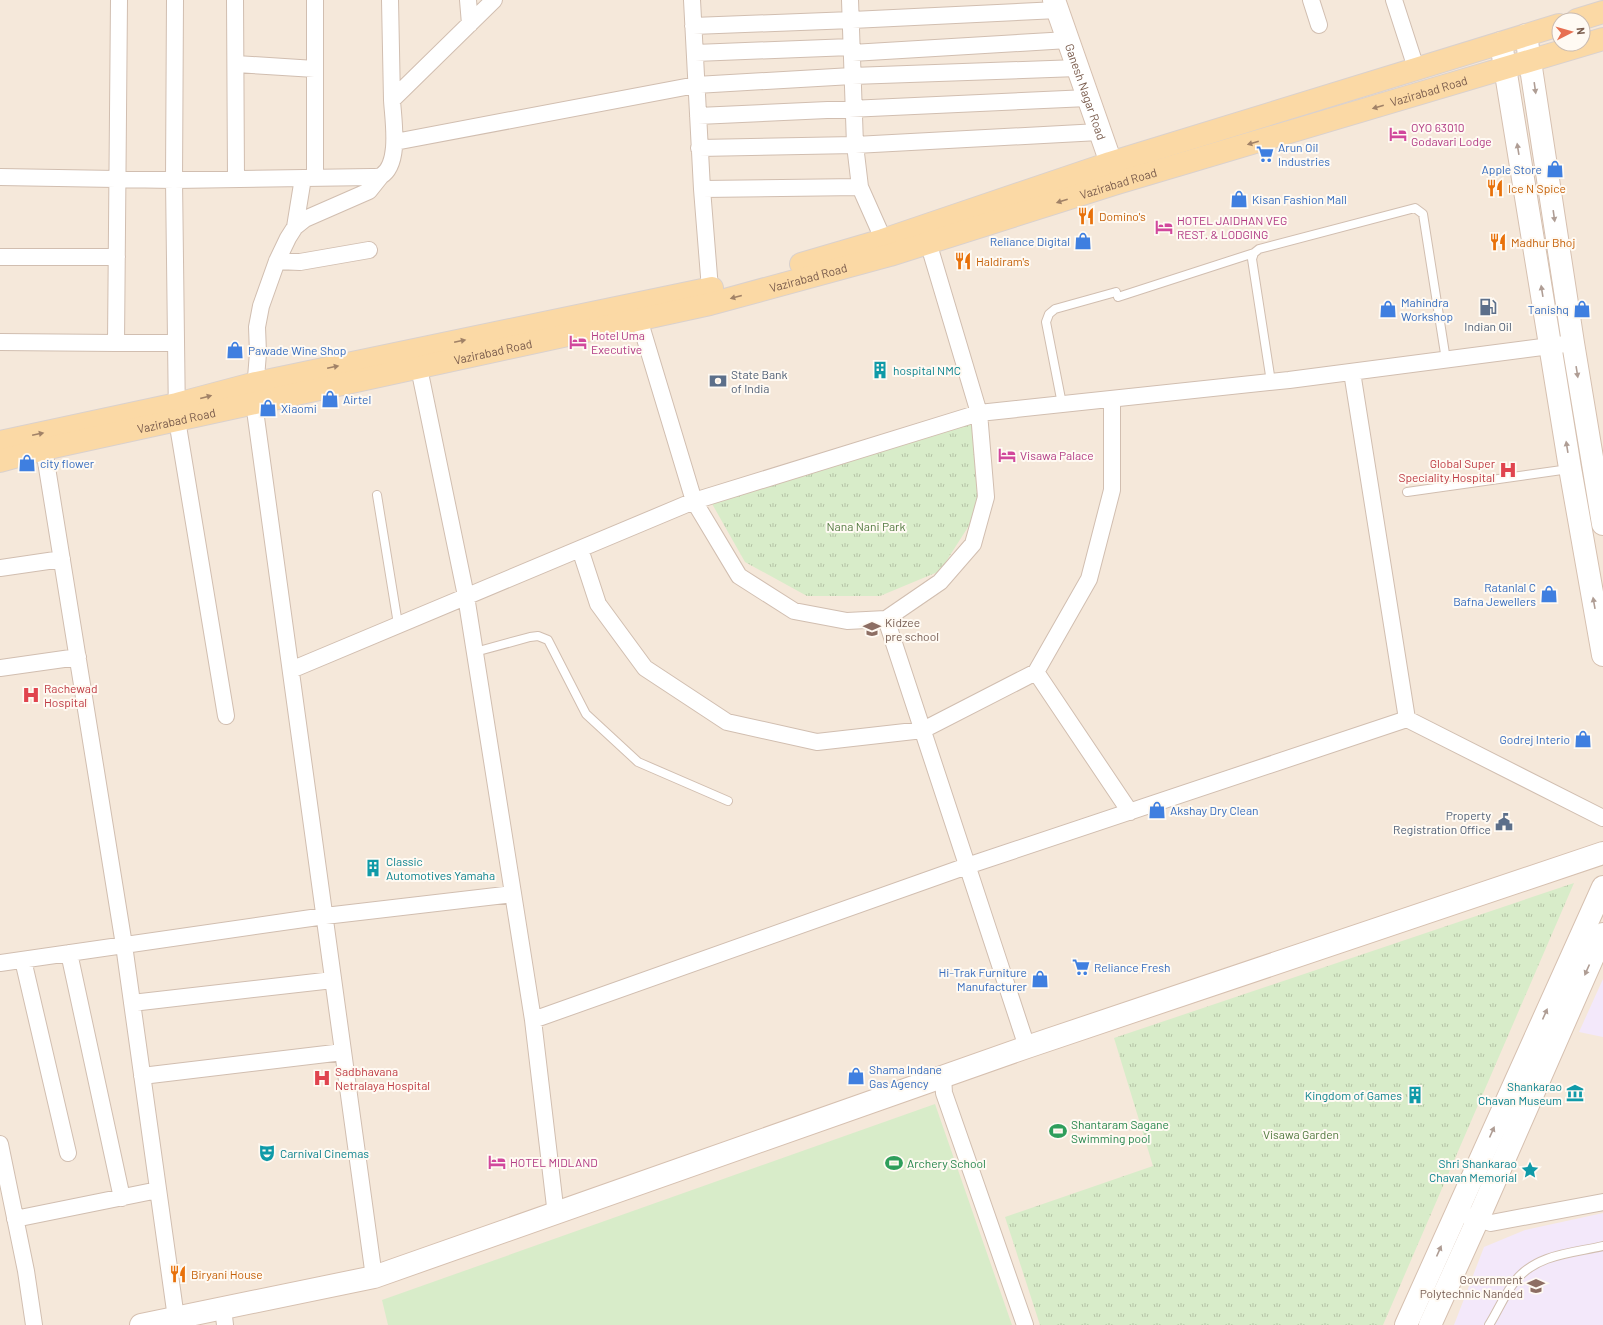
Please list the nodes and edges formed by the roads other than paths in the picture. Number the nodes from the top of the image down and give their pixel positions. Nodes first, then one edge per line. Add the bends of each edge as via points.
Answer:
1 (119, 0) edge
2 (175, 0) edge
3 (235, 0) edge
4 (315, 0) edge
5 (390, 0) edge
6 (468, 0) edge
7 (494, 0) edge
8 (692, 0) edge
9 (850, 0) edge
10 (1311, 0) edge
11 (1394, 0) edge
12 (1056, 5) edge
13 (1603, 12) edge
14 (1591, 16) edge
15 (852, 20) junction
16 (470, 24) junction
17 (1319, 25) dead end
18 (693, 26) junction
19 (1551, 28) edge
20 (1526, 35) junction
21 (1603, 39) edge
22 (1068, 40) junction
23 (1501, 43) junction
24 (852, 50) junction
25 (695, 53) junction
26 (1530, 60) junction
27 (236, 64) junction
28 (1505, 67) junction
29 (1078, 68) junction
30 (1416, 68) junction
31 (315, 69) junction
32 (852, 76) junction
33 (696, 85) junction
34 (1088, 98) junction
35 (392, 100) junction
36 (855, 110) junction
37 (698, 116) junction
38 (1099, 132) junction
39 (395, 142) junction
40 (855, 145) junction
41 (699, 148) junction
42 (1114, 173) junction
43 (381, 176) junction
44 (0, 177) edge
45 (309, 178) junction
46 (118, 179) junction
47 (236, 179) junction
48 (174, 180) junction
49 (860, 187) junction
50 (702, 189) junction
51 (295, 227) junction
52 (928, 242) junction
53 (887, 248) junction
54 (369, 250) dead end
55 (1254, 254) junction
56 (0, 257) edge
57 (117, 257) junction
58 (277, 261) junction
59 (710, 289) junction
60 (637, 312) junction
61 (0, 342) edge
62 (176, 343) junction
63 (1573, 343) junction
64 (116, 344) junction
65 (1551, 346) junction
66 (1446, 360) junction
67 (419, 368) junction
68 (1352, 372) junction
69 (1271, 382) junction
70 (255, 393) junction
71 (1112, 399) junction
72 (1062, 404) junction
73 (177, 412) junction
74 (979, 413) junction
75 (0, 442) edge
76 (44, 449) junction
77 (1597, 449) edge
78 (0, 461) edge
79 (1570, 468) junction
80 (1407, 492) dead end
81 (378, 495) dead end
82 (694, 501) junction
83 (1603, 524) edge
84 (580, 549) junction
85 (62, 559) junction
86 (0, 568) edge
87 (466, 596) junction
88 (886, 619) junction
89 (398, 624) junction
90 (475, 652) junction
91 (1603, 655) edge
92 (78, 658) junction
93 (0, 668) edge
94 (291, 670) junction
95 (1036, 672) junction
96 (226, 716) dead end
97 (1407, 719) junction
98 (923, 730) junction
99 (728, 801) dead end
100 (1130, 812) junction
101 (1603, 818) edge
102 (1603, 853) edge
103 (967, 866) junction
104 (1603, 887) edge
105 (513, 894) junction
106 (325, 916) junction
107 (1603, 934) edge
108 (124, 945) junction
109 (70, 953) junction
110 (23, 960) junction
111 (0, 963) edge
112 (334, 980) junction
113 (132, 1003) junction
114 (533, 1020) junction
115 (1027, 1047) junction
116 (343, 1052) junction
117 (142, 1076) junction
118 (943, 1077) junction
119 (0, 1144) edge
120 (68, 1153) dead end
121 (158, 1190) junction
122 (122, 1198) junction
123 (1603, 1202) edge
124 (1456, 1213) junction
125 (556, 1215) junction
126 (15, 1219) junction
127 (1478, 1220) junction
128 (1603, 1246) edge
129 (374, 1278) junction
130 (224, 1317) edge
131 (176, 1318) junction
132 (34, 1325) edge
133 (141, 1325) edge
134 (1025, 1325) edge
135 (1406, 1325) edge
136 (1430, 1325) edge
137 (1489, 1325) edge

1 - 46 street
2 - 48 street
3 - 27 street
4 - 31 street
5 - 35 street
6 - 16 street
7 - 16 street
8 - 18 street
9 - 15 street
10 - 17 street
11 - 30 street
12 - 15 street
12 - 22 main road, Ganesh Nagar Road
13 - 14 main road
15 - 18 street
15 - 24 street
16 - 35 street
18 - 25 street
19 - 20 main road, Vazirabad Road
20 - 23 main road, Vazirabad Road
20 - 26 main road
21 - 26 main road, Vazirabad Road
22 - 24 street
22 - 29 main road, Ganesh Nagar Road
23 - 28 main road
23 - 30 main road, Vazirabad Road
24 - 25 street
24 - 32 street
25 - 33 street
26 - 28 main road, Vazirabad Road
26 -> 63 main road
27 - 31 street
27 - 47 street
28 -> 42 main road, Vazirabad Road via 1425,93
65 -> 28 main road
29 - 32 street
29 - 34 main road, Ganesh Nagar Road
30 - 42 main road, Vazirabad Road
31 - 45 street
32 - 33 street
32 - 36 street
33 - 37 street
33 - 39 street
34 - 36 street
34 - 38 main road, Ganesh Nagar Road
35 - 39 street
36 - 37 street
36 - 40 street
37 - 41 street
38 - 40 street
38 - 42 main road, Ganesh Nagar Road
39 - 43 street via 390,166
40 - 41 street
40 - 49 street
41 - 50 street
42 -> 52 main road, Vazirabad Road
42 - 53 main road, Vazirabad Road
43 - 45 street
43 - 51 street via 369,191 305,219
44 - 46 street
45 - 47 street
45 - 51 street
46 - 48 street
46 - 57 street
47 - 48 street
48 - 62 street
49 - 50 street
49 - 53 street
50 - 59 street
51 - 58 street
52 - 53 main road, Vazirabad Road
52 - 74 street
53 - 59 main road, Vazirabad Road
53 -> 60 main road, Vazirabad Road via 710,304
54 - 58 street via 300,262
55 - 66 lane via 1259,249 1415,208 1420,210 1423,214
55 - 69 lane via 1252,259
55 - 72 lane via 1117,294 1055,309 1049,314 1046,322
56 - 57 street
57 - 64 street
58 - 70 street via 261,306 257,327
59 - 60 main road, Vazirabad Road
60 - 67 main road, Vazirabad Road
70 -> 60 main road, Vazirabad Road
60 - 82 street
61 - 64 street
62 - 64 street
62 - 73 street
63 - 65 street
63 -> 77 main road
65 - 66 street
79 -> 65 main road
66 - 68 street
67 - 70 main road, Vazirabad Road
67 - 87 street
68 - 69 street
68 - 97 street
69 - 71 street
70 - 73 main road, Vazirabad Road
70 - 94 street
71 - 72 street
71 - 95 street via 1112,490 1089,579
72 - 74 street
75 -> 73 main road, Vazirabad Road
73 - 76 main road, Vazirabad Road
73 - 96 street
74 - 82 street
74 - 88 street via 986,497 973,544 940,582
76 - 78 main road, Vazirabad Road
76 - 85 street
77 - 83 main road
79 - 80 lane
91 -> 79 main road
81 - 89 lane
82 - 84 street
82 - 88 street via 739,576 794,611 847,621
84 - 87 street
84 - 98 street via 598,604 645,668 727,722 817,742
85 - 86 street
85 - 92 street
87 - 89 street
87 - 90 street
88 - 98 street
89 - 94 street
90 - 99 lane via 530,637 538,636 548,640 586,714 638,762
90 - 105 street
92 - 93 street
92 - 108 street
94 - 106 street
95 - 98 street
95 - 100 street
97 - 100 street
97 - 101 street
98 - 103 street
100 - 103 street
102 - 115 main road
103 - 114 street
103 - 115 street
124 -> 104 main road
105 - 106 street
105 - 114 street
106 - 108 street
106 - 112 street
107 -> 127 main road
108 - 109 street
108 - 113 street
109 - 110 street
109 - 122 street
110 - 111 street
110 - 120 street
112 - 113 street
112 - 116 street
113 - 117 street
114 - 125 street
115 - 118 main road
116 - 117 street
116 - 129 street
117 - 121 street
118 - 125 main road
118 - 134 street via 944,1093
119 - 126 street
121 - 122 street
121 - 131 street
122 - 126 street
123 - 127 street via 1491,1223
124 - 127 street
135 -> 124 main road
125 - 129 main road
126 - 132 street
127 - 136 main road
128 - 137 lane via 1545,1258 1529,1268 1516,1280
129 - 130 main road
130 - 131 main road
131 - 133 main road

